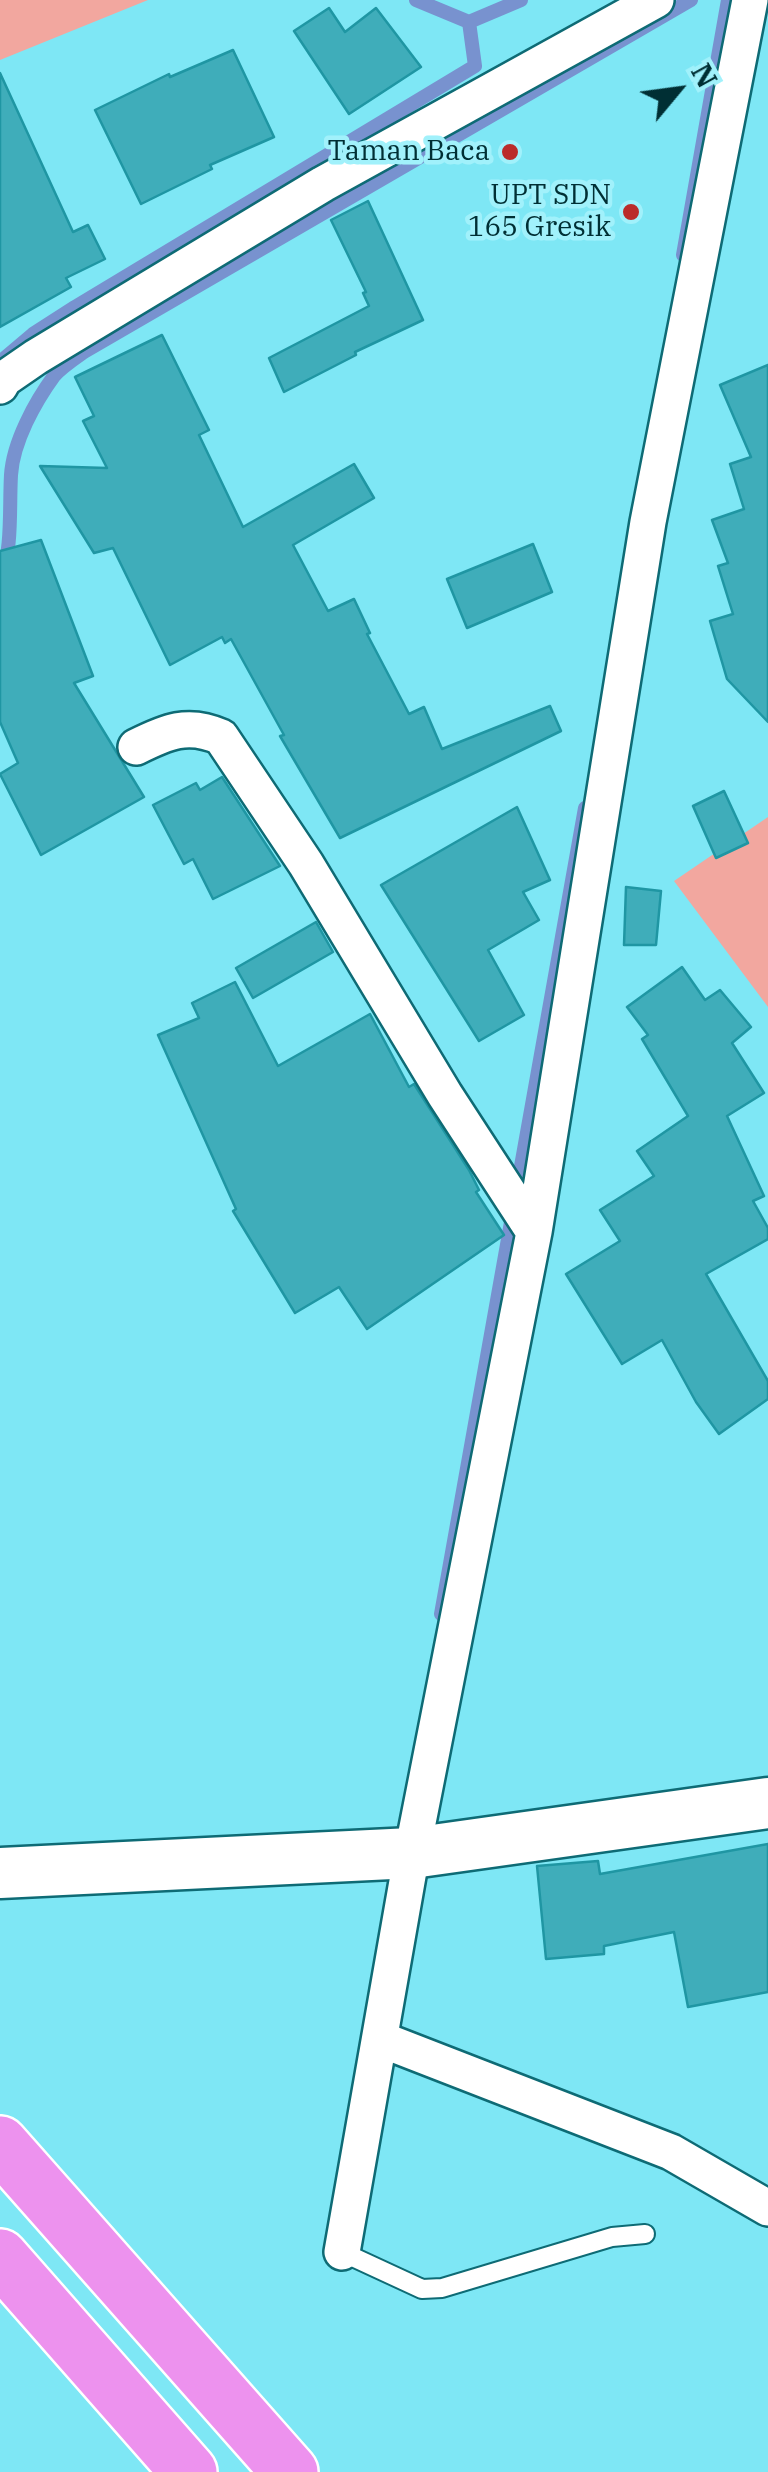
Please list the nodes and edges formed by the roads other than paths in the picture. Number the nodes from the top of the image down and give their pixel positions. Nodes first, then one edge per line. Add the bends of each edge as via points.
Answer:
1 (656, 0) edge
2 (750, 0) edge
3 (0, 386) edge
4 (136, 746) dead end
5 (534, 1232) junction
6 (768, 1803) edge
7 (412, 1853) junction
8 (0, 1873) edge
9 (380, 2039) junction
10 (0, 2144) edge
11 (768, 2208) edge
12 (645, 2234) dead end
13 (342, 2252) joint
14 (0, 2257) edge
15 (189, 2472) edge
16 (290, 2472) edge

1 - 3 street via 323,184 36,357
2 - 5 street via 648,522
4 - 5 street via 171,730 202,728 221,737
5 - 7 street
6 - 7 main road
7 - 8 main road
7 - 9 street
9 - 11 street via 671,2152
9 - 13 street
10 - 16 highway
12 - 13 lane via 422,2289
14 - 15 highway

